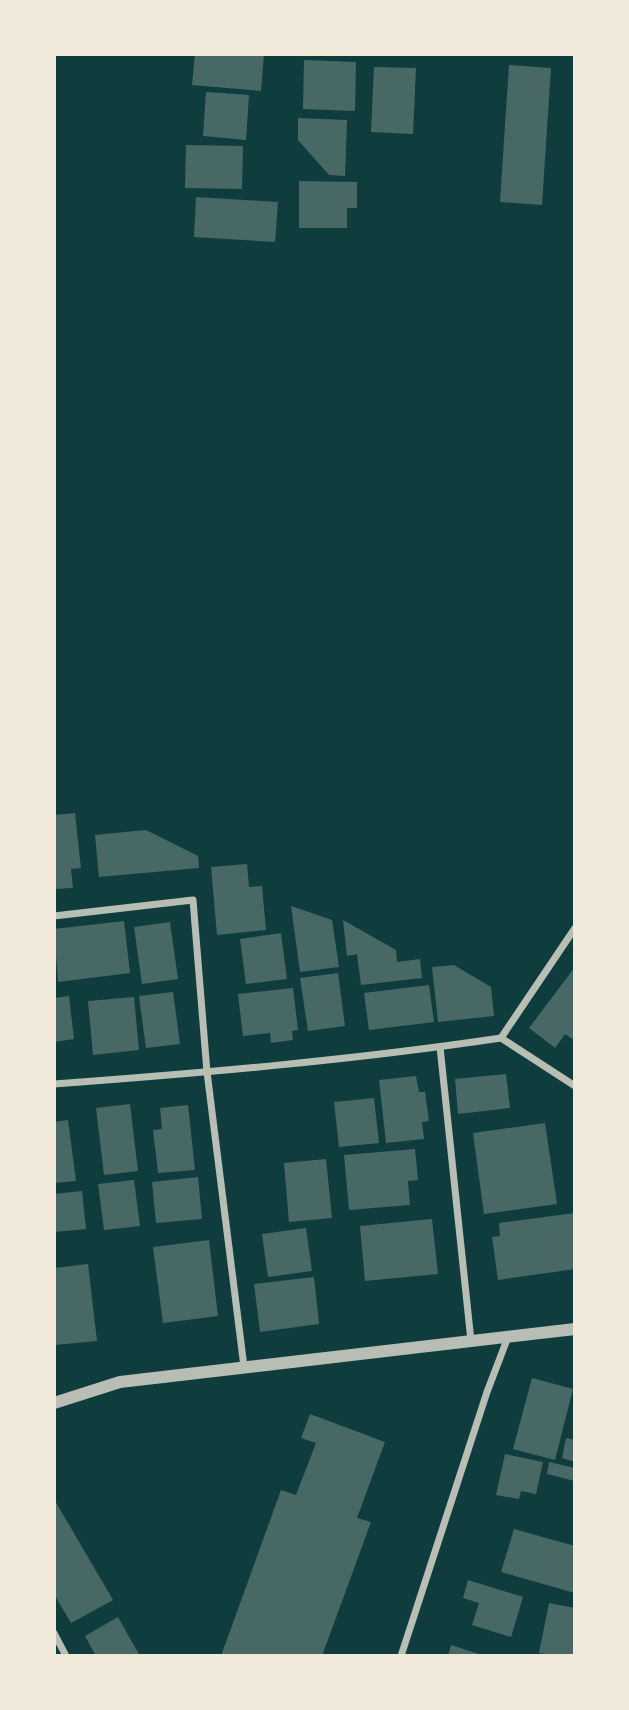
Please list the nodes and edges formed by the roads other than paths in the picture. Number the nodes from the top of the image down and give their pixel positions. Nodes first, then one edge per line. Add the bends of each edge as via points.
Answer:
1 (54, 916) edge
2 (575, 928) edge
3 (501, 1038) junction
4 (440, 1047) junction
5 (207, 1072) junction
6 (54, 1084) edge
7 (575, 1086) edge
8 (575, 1329) edge
9 (508, 1337) junction
10 (471, 1341) junction
11 (244, 1367) junction
12 (54, 1403) edge
13 (54, 1633) edge
14 (66, 1656) edge
15 (401, 1656) edge

1 - 5 street via 193,900
2 - 3 street
3 - 4 street
3 - 7 street
4 - 5 street
4 - 10 street
5 - 6 street
5 - 11 street
8 - 9 street
9 - 10 street
9 - 15 street
10 - 11 street
11 - 12 street via 120,1382
13 - 14 street

